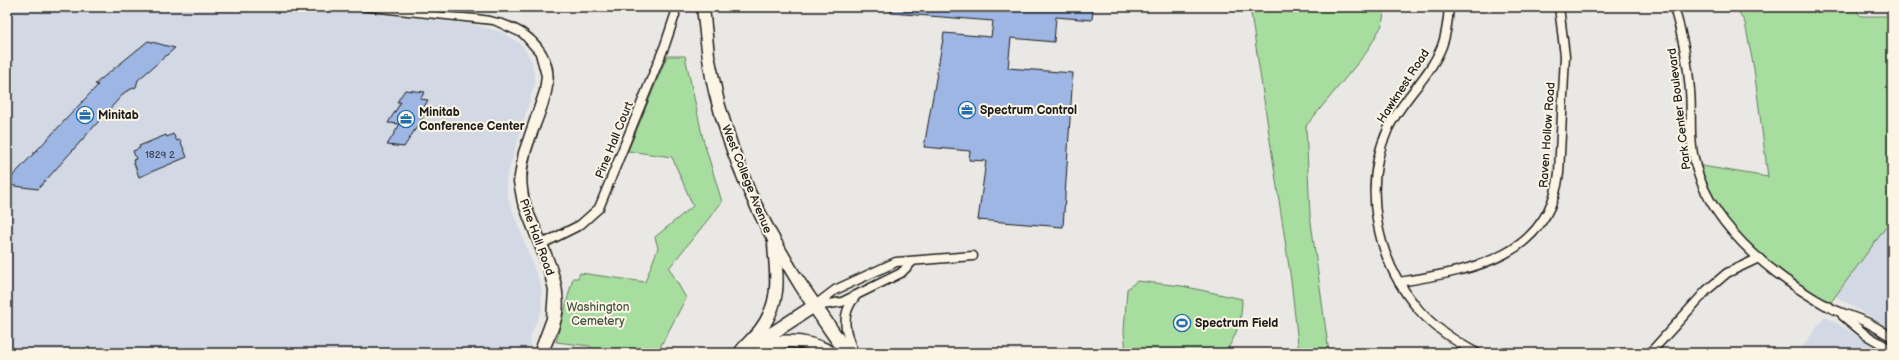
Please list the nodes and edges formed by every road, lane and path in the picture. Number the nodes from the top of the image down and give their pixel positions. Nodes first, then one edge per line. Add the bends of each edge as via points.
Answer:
1 (360, 7) edge
2 (703, 7) edge
3 (1449, 7) edge
4 (1559, 7) edge
5 (1674, 7) edge
6 (675, 15) dead end
7 (774, 244) junction
8 (540, 245) junction
9 (973, 256) dead end
10 (1759, 258) junction
11 (912, 262) junction
12 (1399, 282) junction
13 (859, 293) junction
14 (814, 306) junction
15 (1840, 312) junction
16 (1892, 338) edge
17 (1892, 350) edge
18 (541, 353) edge
19 (742, 353) edge
20 (832, 353) edge
21 (848, 353) edge
22 (854, 353) edge
23 (1477, 353) edge
24 (1650, 353) edge

1 - 8 street, Pine Hall Road via 493,21 520,32 537,46 545,62 547,84 521,166 520,182 522,197
2 - 7 main road, West College Avenue via 709,60 718,106 754,202
3 - 12 street, Hawknest Road via 1447,29 1439,55 1389,128 1379,155 1375,193 1376,216 1385,250
4 - 12 street, Raven Hollow Road via 1565,47 1559,169 1557,189 1543,221 1532,235 1518,246 1487,264 1451,274
5 - 10 street, Park Center Boulevard via 1688,65 1693,153 1698,172 1711,201
6 - 8 street, Pine Hall Court via 599,208 576,227
7 - 14 main road, West College Avenue
7 - 19 street via 776,300 761,329
8 - 18 street, Pine Hall Road via 556,295 555,314
9 - 11 street
10 - 15 street, Park Center Boulevard via 1801,290
10 - 24 street via 1728,273 1707,290
11 - 13 street via 901,273
11 - 14 street via 896,262 834,290
12 - 23 street, Hawknest Road via 1423,314 1453,339
13 - 14 street via 842,302
13 - 22 street via 845,314 846,336
14 - 19 street
14 - 21 main road, West College Avenue
15 - 16 street, Park Center Boulevard via 1867,323
15 - 17 street, Park Center Boulevard via 1866,335
19 - 20 street via 766,344 794,340 812,344

